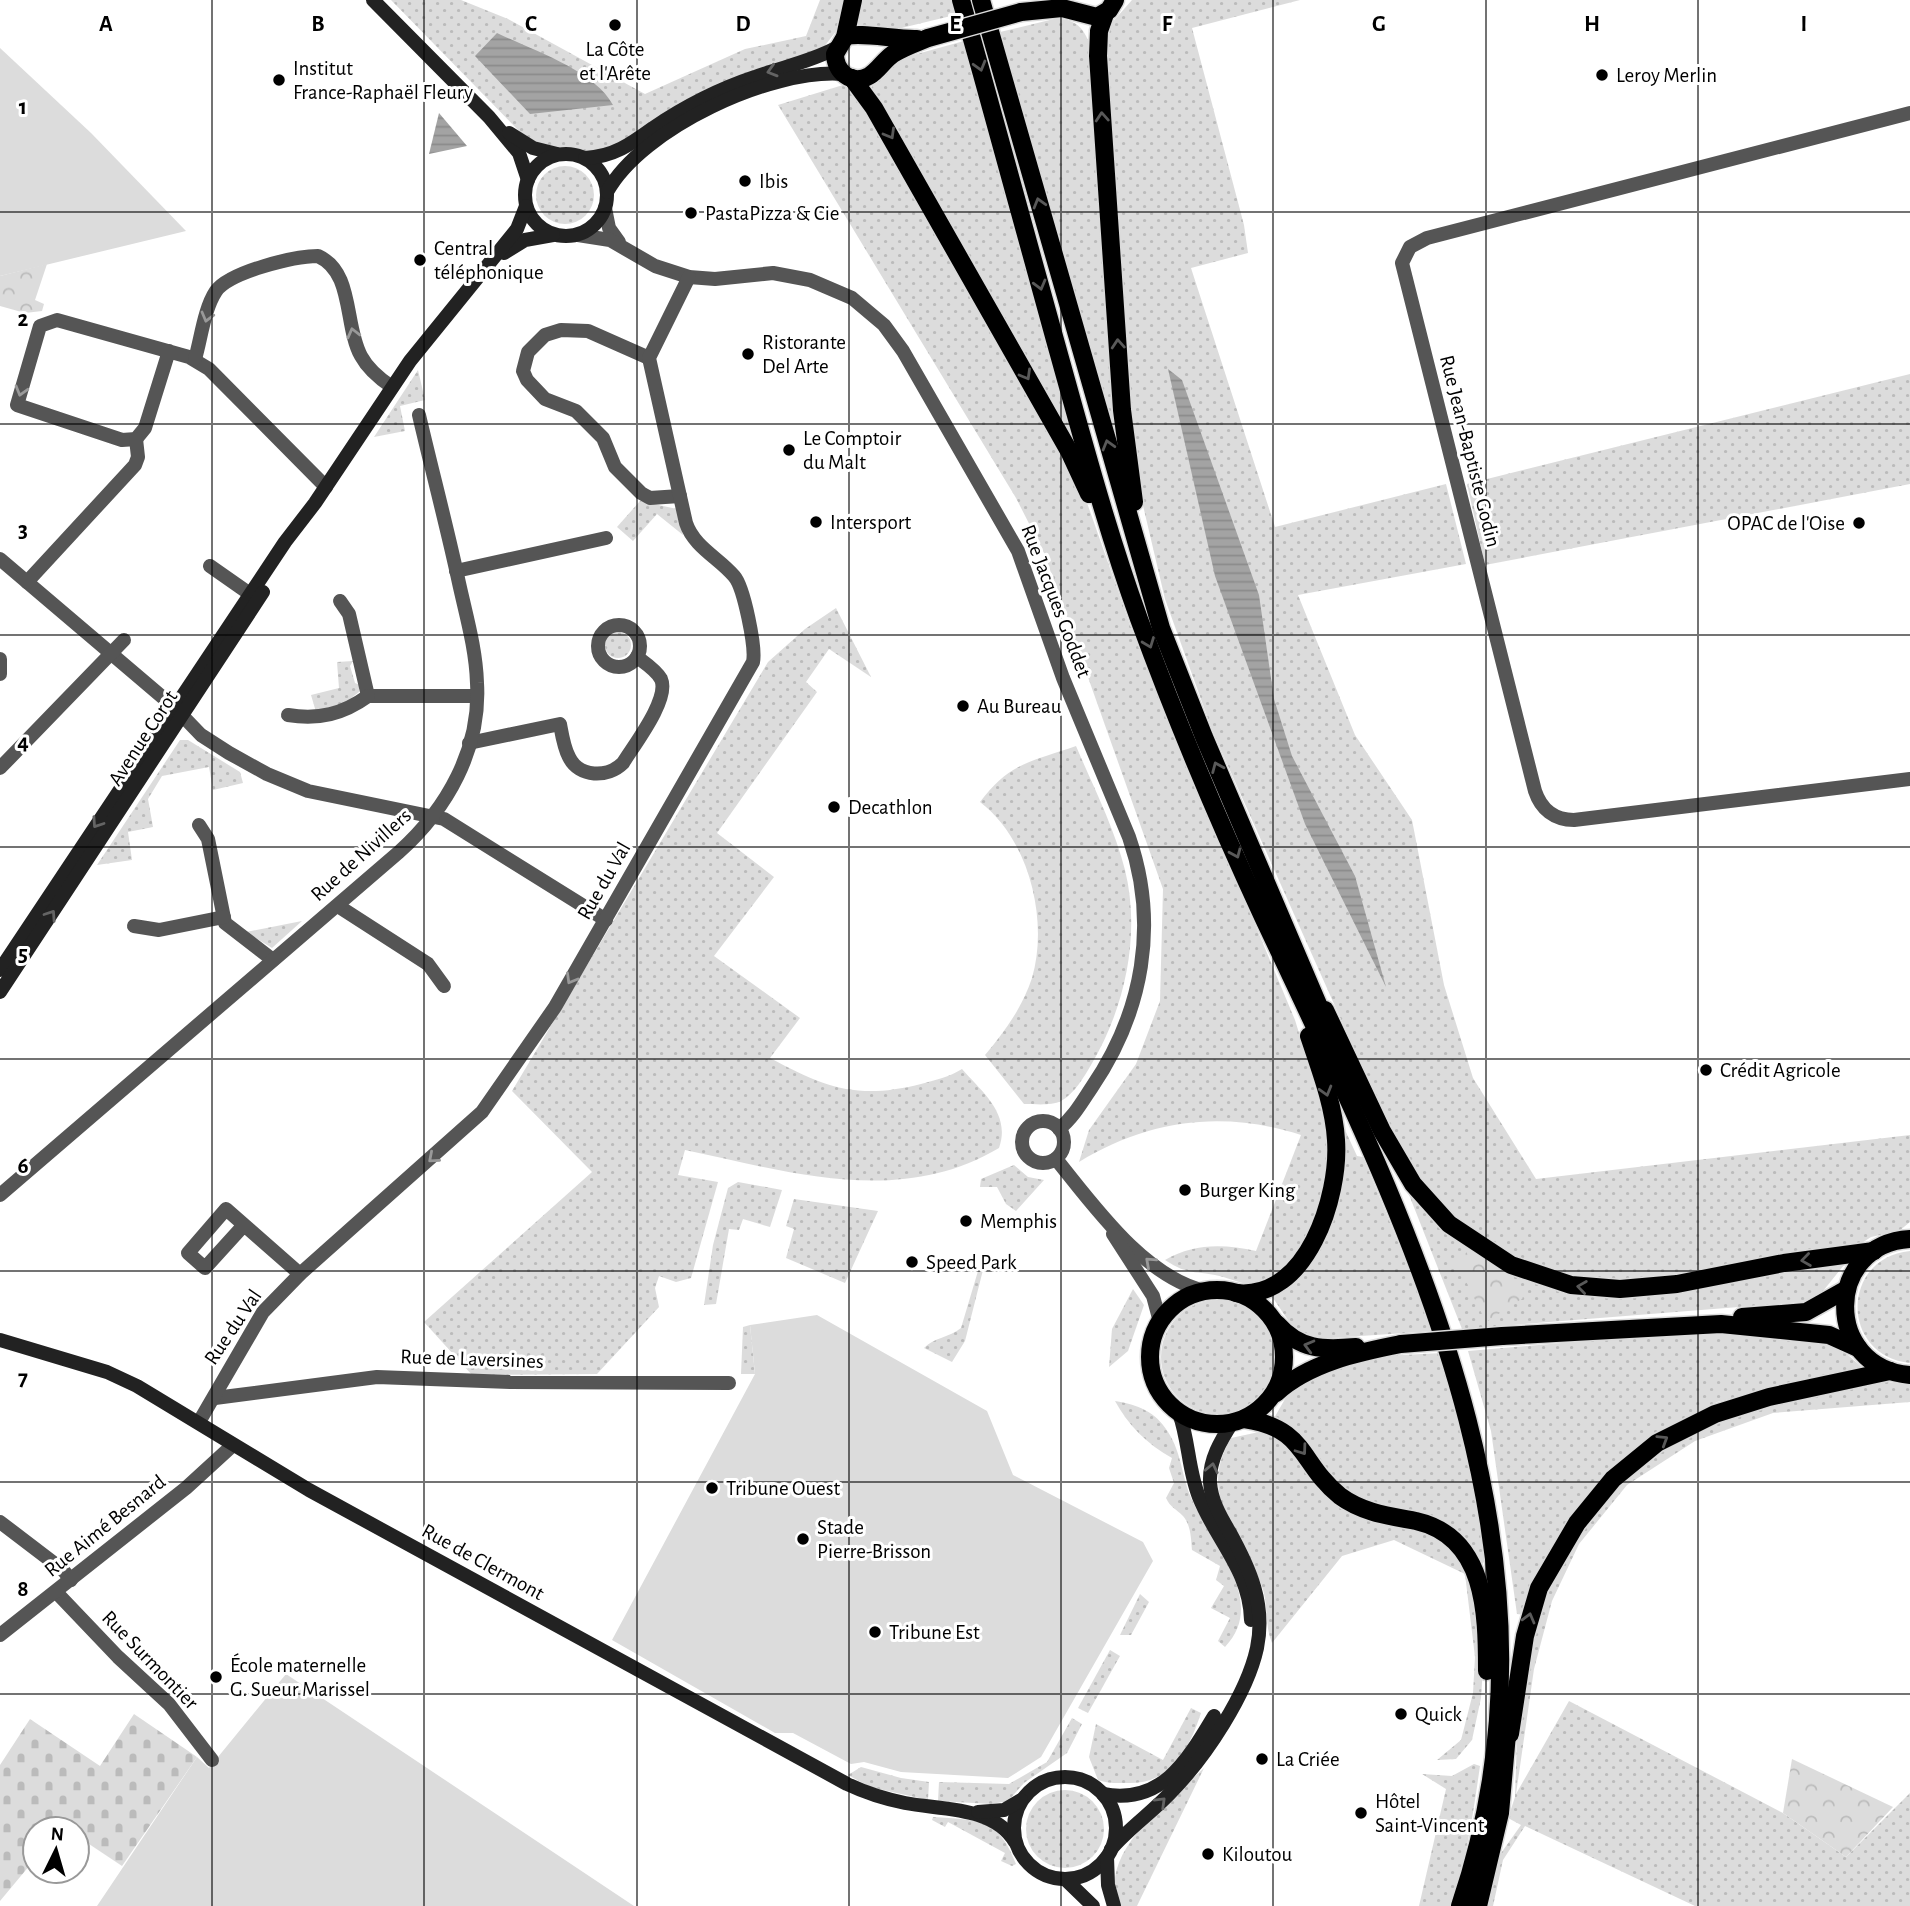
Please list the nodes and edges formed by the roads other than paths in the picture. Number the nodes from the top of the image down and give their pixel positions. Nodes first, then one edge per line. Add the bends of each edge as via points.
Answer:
1 (373, 0) edge
2 (853, 0) edge
3 (961, 0) edge
4 (981, 0) edge
5 (1046, 0) edge
6 (1113, 5) edge
7 (1076, 6) edge
8 (1021, 12) junction
9 (870, 36) junction
10 (928, 38) junction
11 (841, 42) junction
12 (878, 66) junction
13 (847, 76) junction
14 (1910, 113) edge
15 (489, 117) junction
16 (559, 155) junction
17 (585, 159) junction
18 (528, 180) junction
19 (607, 192) junction
20 (526, 206) junction
21 (605, 208) junction
22 (555, 235) junction
23 (578, 235) junction
24 (625, 248) junction
25 (485, 269) junction
26 (689, 277) junction
27 (169, 351) junction
28 (649, 358) junction
29 (195, 359) junction
30 (392, 387) junction
31 (419, 415) dead end
32 (136, 439) junction
33 (326, 487) junction
34 (680, 496) junction
35 (315, 503) junction
36 (606, 538) dead end
37 (0, 559) edge
38 (210, 566) dead end
39 (456, 571) junction
40 (27, 582) junction
41 (1147, 582) junction
42 (250, 594) junction
43 (1131, 596) junction
44 (340, 601) dead end
45 (124, 640) dead end
46 (112, 654) junction
47 (636, 657) dead end
48 (0, 659) edge
49 (0, 674) edge
50 (368, 696) junction
51 (477, 696) junction
52 (178, 711) junction
53 (288, 715) dead end
54 (469, 743) junction
55 (0, 768) edge
56 (1910, 779) edge
57 (434, 816) junction
58 (199, 825) dead end
59 (338, 905) junction
60 (1261, 912) junction
61 (224, 917) junction
62 (606, 920) junction
63 (134, 926) dead end
64 (1293, 942) junction
65 (272, 960) junction
66 (0, 970) edge
67 (444, 986) dead end
68 (0, 992) edge
69 (1059, 1129) junction
70 (1056, 1159) junction
71 (0, 1195) edge
72 (1104, 1218) junction
73 (244, 1225) dead end
74 (1906, 1237) edge
75 (1874, 1251) junction
76 (300, 1274) junction
77 (1847, 1289) junction
78 (1205, 1291) junction
79 (1236, 1293) junction
80 (1273, 1321) junction
81 (1160, 1322) junction
82 (1686, 1324) junction
83 (0, 1340) edge
84 (1401, 1344) junction
85 (1858, 1348) junction
86 (1890, 1371) junction
87 (1910, 1375) edge
88 (729, 1383) dead end
89 (215, 1398) junction
90 (1269, 1400) junction
91 (1179, 1413) junction
92 (1238, 1421) junction
93 (200, 1422) junction
94 (233, 1445) junction
95 (0, 1522) edge
96 (71, 1580) junction
97 (55, 1592) junction
98 (0, 1635) edge
99 (1507, 1758) junction
100 (212, 1760) dead end
101 (1103, 1794) junction
102 (1023, 1799) junction
103 (950, 1810) junction
104 (1015, 1842) junction
105 (1109, 1853) junction
106 (1470, 1876) junction
107 (1065, 1880) junction
108 (1093, 1906) edge
109 (1114, 1906) edge
110 (1460, 1906) edge
111 (1478, 1906) edge

1 - 15 street
2 - 11 main road
3 -> 43 main road via 1081,434
41 -> 4 main road
5 - 8 main road
6 - 7 main road via 1093,17
41 -> 6 main road via 1122,410 1098,46
7 - 8 main road
8 - 10 main road, bridge
9 - 10 main road
9 - 11 main road via 856,33
9 - 12 main road via 880,50
10 - 12 main road via 900,49
11 - 13 main road via 835,60
11 -> 17 street via 810,60 722,90 622,149
12 - 13 main road via 869,76
13 - 19 street via 799,77 699,114 638,151
13 -> 43 main road via 874,108 1069,451
14 - 56 street, Rue Jean-Baptiste Godin via 1426,238 1410,247 1402,269 1535,791 1545,809 1574,820
15 - 16 street via 525,144
15 - 18 street via 519,153
16 - 17 street
16 - 18 street via 540,163
17 - 19 street via 599,170
18 - 20 street
19 - 21 street
20 - 22 street via 538,226
20 - 25 street, Avenue Corot via 517,229
21 - 23 street via 595,225
21 - 24 street, Rue Jacques Goddet via 610,231
22 - 23 street
22 - 25 street, Avenue Corot via 517,244
23 - 24 street, Rue Jacques Goddet via 602,237
24 - 26 street, Rue Jacques Goddet
25 - 30 street, Avenue Corot
26 - 28 street
26 - 69 street, Rue Jacques Goddet via 787,274 827,286 865,307 897,341 1018,551 1063,678 1129,837 1144,913 1142,961 1124,1032 1105,1068
27 - 29 street
27 - 32 street via 145,428
27 -> 32 street via 57,320 40,326 17,405 122,440
28 - 34 street, Rue du Val
28 - 34 street via 588,331 561,330 549,332 528,352 523,371 545,399 576,411 603,438 615,467 645,496
30 -> 29 street via 360,354 339,272 317,256 255,270 218,289
29 - 33 street
30 - 33 street, Avenue Corot
31 - 39 street, Rue de Nivillers
32 - 40 street via 135,465
33 - 35 street, Avenue Corot
34 - 62 street, Rue du Val via 692,536 738,581 754,657
35 - 42 street, Avenue Corot
35 - 52 street, Avenue Corot via 292,545
36 - 39 street
37 - 40 street
38 - 42 street
39 - 51 street, Rue de Nivillers via 474,654
40 - 46 street
64 -> 41 main road via 1204,737
42 - 52 street, Avenue Corot
43 -> 60 main road
44 - 50 street via 349,614
45 - 46 street
46 - 52 street
46 - 55 street
47 - 54 street via 658,675 662,697 623,763 613,771 594,774 576,767 568,756 560,724
48 - 49 street
50 - 51 street
50 - 53 street via 341,712 315,718
51 - 54 street, Rue de Nivillers
52 - 57 street via 212,742 267,775 335,798
52 -> 66 street, Avenue Corot
68 -> 52 street, Avenue Corot
54 - 57 street, Rue de Nivillers via 453,786
57 - 59 street, Rue de Nivillers
57 - 62 street
58 - 61 street via 208,839
59 - 65 street, Rue de Nivillers
59 - 67 street via 428,964
60 -> 79 main road via 1328,1098 1336,1165 1322,1222 1294,1271 1265,1291
60 - 106 main road via 1417,1261 1447,1341 1471,1428 1494,1558 1499,1660 1491,1777
61 - 63 street via 159,930
61 - 65 street via 232,931
62 -> 76 street, Rue du Val via 555,1007 477,1119
75 -> 64 main road via 1620,1289 1571,1285 1491,1254 1449,1224 1413,1185 1382,1131
64 - 99 main road via 1435,1278 1475,1402 1506,1573
65 - 71 street, Rue de Nivillers
69 - 70 street via 1064,1143
69 - 70 street via 1049,1122 1037,1122 1026,1129 1022,1139 1024,1152 1032,1161
70 - 72 street
78 -> 72 street via 1170,1278
72 - 81 street via 1150,1289
73 - 76 street
74 - 75 main road
75 - 77 main road via 1859,1265
76 - 89 street, Rue du Val via 258,1320 223,1376
77 - 82 main road via 1806,1312
77 - 85 main road via 1846,1323
78 - 79 main road
78 - 81 main road via 1181,1300
79 - 80 main road via 1255,1302
84 -> 80 main road via 1316,1349 1292,1339
80 - 90 main road via 1282,1340 1284,1361
81 - 91 main road via 1151,1347 1151,1370 1162,1395
82 - 84 main road, bridge
82 - 85 main road via 1820,1334
83 - 93 street, Rue de Clermont via 115,1375
84 - 90 main road via 1307,1372
85 - 86 main road
86 - 87 main road
99 -> 86 main road via 1535,1599 1562,1546 1613,1479 1657,1443 1715,1414 1769,1397
88 - 89 street, Rue de Laversines via 377,1377
89 - 93 street, Rue du Val
90 - 92 main road
91 - 92 main road via 1204,1423
91 - 101 street via 1199,1497 1245,1586 1251,1617 1248,1642 1238,1675 1177,1770 1141,1795
105 -> 92 street via 1196,1763 1240,1690 1255,1654 1257,1590 1215,1506 1210,1482 1216,1453
92 -> 106 main road via 1271,1424 1288,1433 1346,1500 1373,1512 1434,1527 1460,1544 1472,1561 1485,1618 1488,1681 1484,1764
93 - 94 street, Rue de Clermont
94 - 96 street, Rue Aimé Besnard
94 - 103 street, Rue de Clermont via 841,1781 894,1800
95 - 96 street
96 - 97 street, Rue Aimé Besnard
97 - 98 street, Rue Aimé Besnard
97 - 100 street, Rue Surmontier via 169,1704
99 - 111 main road
101 - 102 street via 1081,1780 1058,1777 1037,1786
101 - 105 street via 1115,1821
102 - 103 street, Rue de Clermont via 997,1811
102 - 104 street via 1014,1822
103 - 104 street, Rue de Clermont via 990,1819
104 - 107 street via 1034,1869
105 - 107 street via 1086,1875
105 - 109 street via 1108,1885
106 - 110 main road
107 - 108 street

